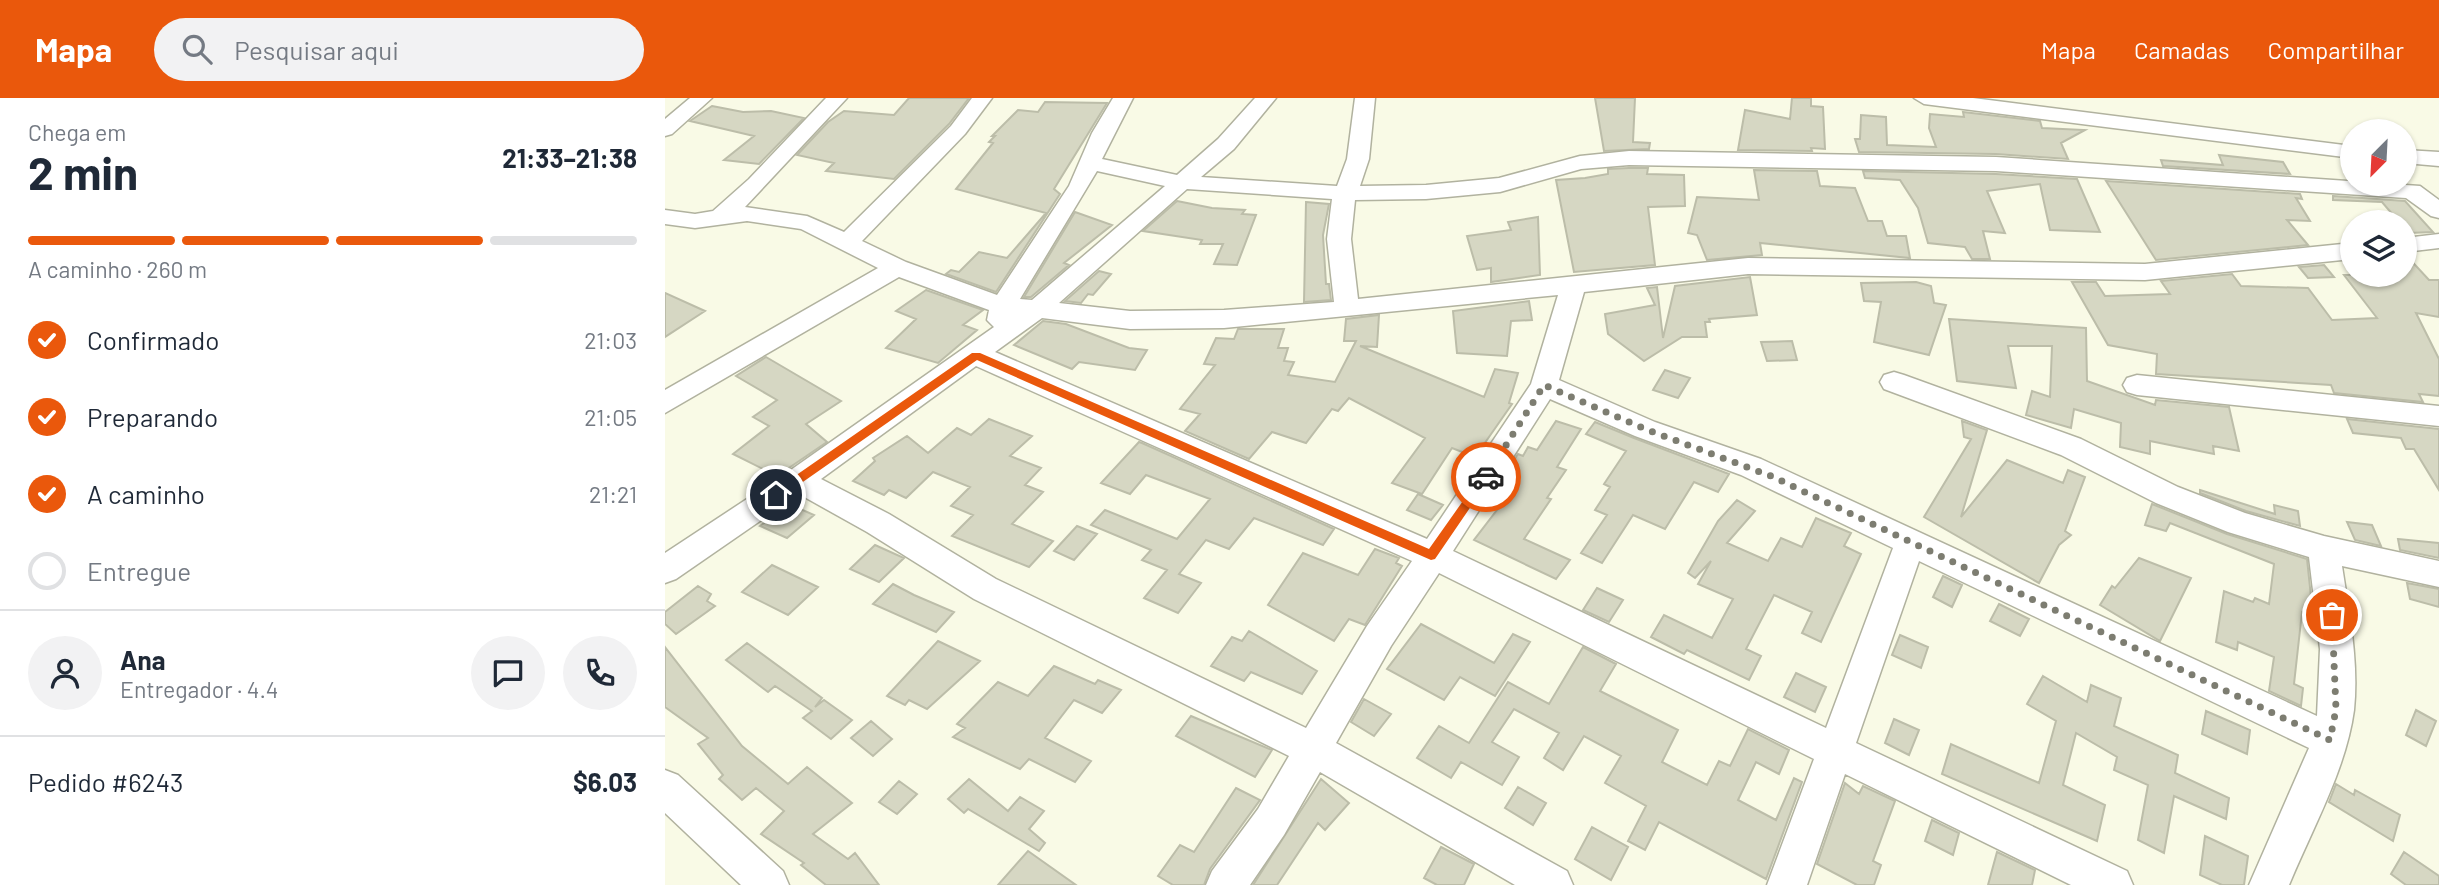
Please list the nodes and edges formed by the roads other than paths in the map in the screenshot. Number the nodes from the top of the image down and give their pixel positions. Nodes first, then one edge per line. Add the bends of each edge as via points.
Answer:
1 (702, 98) edge
2 (837, 98) edge
3 (982, 98) edge
4 (1123, 98) edge
5 (1266, 98) edge
6 (1365, 98) edge
7 (1924, 98) edge
8 (665, 130) edge
9 (2340, 150) edge
10 (2417, 158) edge
11 (2439, 159) edge
12 (1089, 163) junction
13 (1180, 182) junction
14 (2340, 189) edge
15 (1345, 193) junction
16 (2417, 194) edge
17 (2439, 211) edge
18 (665, 217) edge
19 (721, 217) junction
20 (695, 221) junction
21 (665, 239) edge
22 (848, 242) junction
23 (2437, 244) edge
24 (2417, 245) edge
25 (2340, 252) edge
26 (897, 268) junction
27 (1573, 286) junction
28 (1003, 304) junction
29 (1037, 309) junction
30 (1347, 309) junction
31 (986, 348) junction
32 (1894, 382) dead end
33 (1544, 385) junction
34 (2137, 386) dead end
35 (665, 403) edge
36 (2439, 416) edge
37 (799, 480) junction
38 (1911, 540) junction
39 (2324, 549) junction
40 (1431, 555) junction
41 (665, 570) edge
42 (2439, 574) edge
43 (2330, 740) junction
44 (1311, 748) junction
45 (1836, 752) junction
46 (665, 788) edge
47 (769, 885) edge
48 (1226, 885) edge
49 (1553, 885) edge
50 (1787, 885) edge
51 (2113, 885) edge
52 (2269, 885) edge

1 - 8 street
2 - 19 street
3 - 22 street via 958,130
4 - 12 street
5 - 13 street via 1226,144
6 - 15 street via 1358,159
7 - 9 street
10 - 11 street
12 - 13 street
12 - 28 street via 1080,186
13 - 15 street
13 - 29 street
14 - 15 street via 1996,163 1629,158 1580,163 1500,186
15 - 30 street via 1339,239
16 - 17 street
18 - 20 street
19 - 20 street
19 - 22 street via 747,214 807,223
20 - 21 street
22 - 26 street
23 - 24 street
25 - 27 street via 2145,272 1748,266
26 - 28 street
26 - 35 street
27 - 30 street
27 - 33 street
28 - 29 street
28 - 31 street
29 - 30 street via 1130,320 1224,319
29 - 31 street
31 - 37 street
31 - 40 street
32 - 39 street via 2071,447 2167,495 2239,523
33 - 38 street via 1645,429 1751,467
33 - 40 street
34 - 36 street
37 - 41 street
37 - 44 street via 985,589
38 - 43 street
38 - 45 street
39 - 42 street
39 - 43 street via 2335,637 2336,709
40 - 44 street
40 - 45 street
43 - 52 street
44 - 48 street via 1271,822
44 - 49 street
45 - 50 street
45 - 51 street
46 - 47 street

